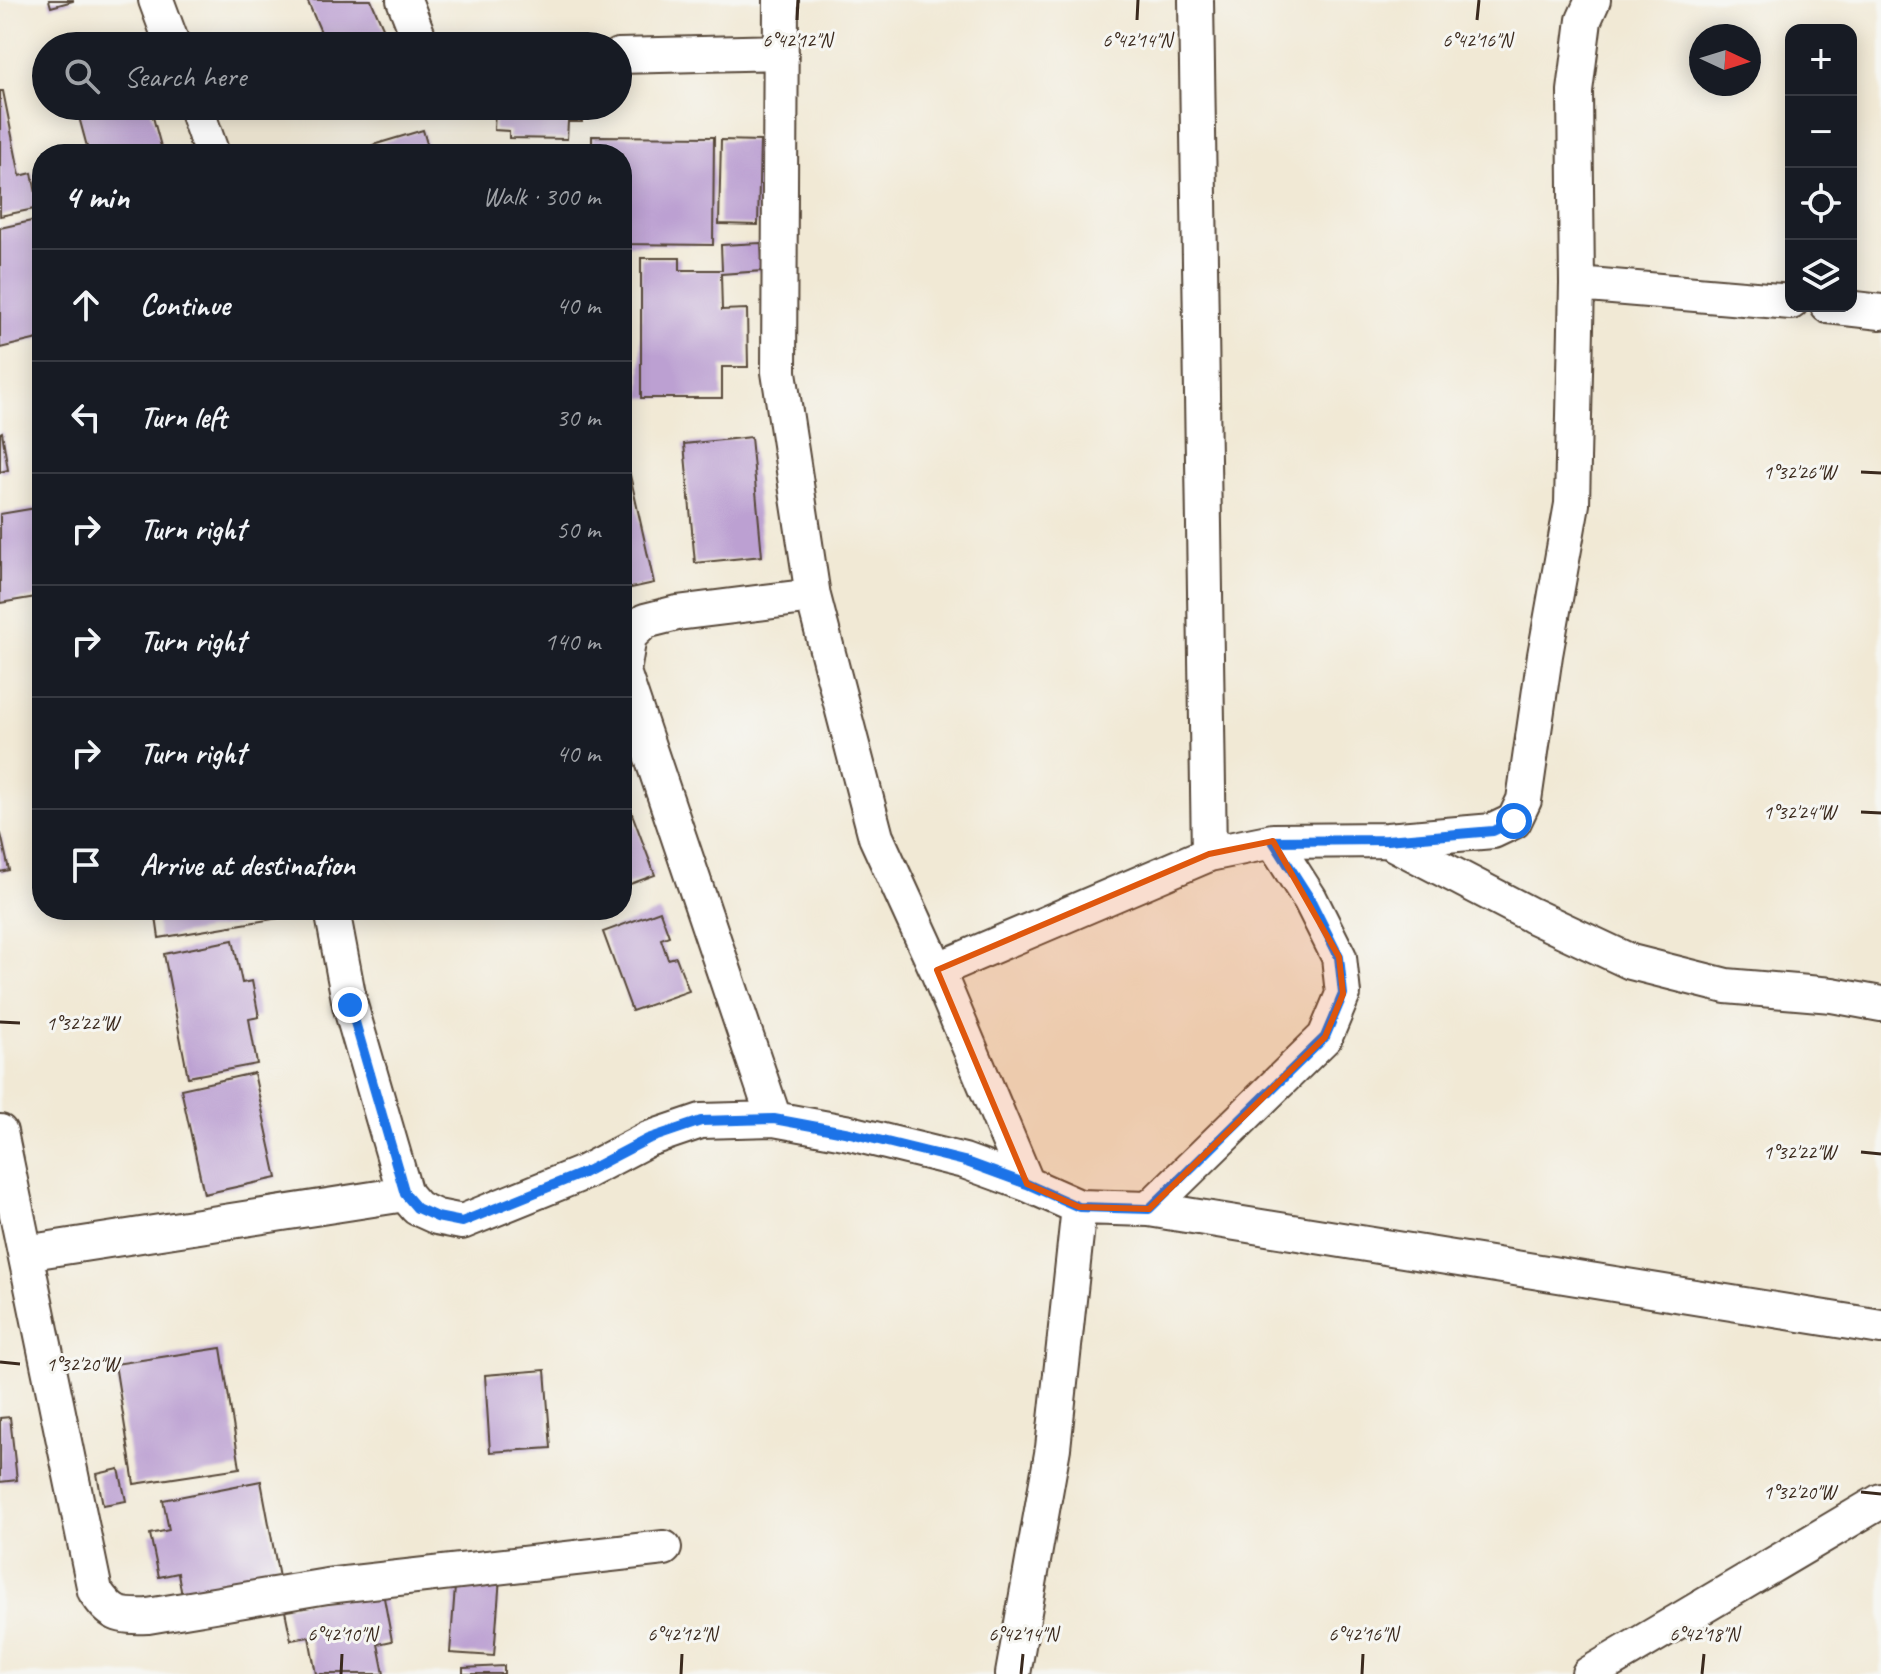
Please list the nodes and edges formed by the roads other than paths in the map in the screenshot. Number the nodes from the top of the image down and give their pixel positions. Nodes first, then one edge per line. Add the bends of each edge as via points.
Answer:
1 (156, 0) edge
2 (404, 0) edge
3 (781, 0) edge
4 (1196, 0) edge
5 (1593, 0) edge
6 (168, 32) edge
7 (417, 32) edge
8 (781, 52) junction
9 (632, 56) edge
10 (200, 120) edge
11 (208, 144) edge
12 (1577, 284) junction
13 (1785, 301) edge
14 (1857, 309) edge
15 (1881, 312) edge
16 (813, 596) junction
17 (632, 633) edge
18 (632, 699) edge
19 (1387, 840) junction
20 (1273, 841) junction
21 (1209, 854) junction
22 (334, 920) edge
23 (937, 970) junction
24 (1881, 1004) edge
25 (774, 1119) junction
26 (0, 1132) edge
27 (1027, 1184) junction
28 (405, 1194) junction
29 (1079, 1207) junction
30 (1149, 1209) junction
31 (25, 1253) junction
32 (1881, 1327) edge
33 (1881, 1501) edge
34 (664, 1548) dead end
35 (1013, 1674) edge
36 (1589, 1674) edge

1 - 6 street
2 - 7 street
3 - 8 street
4 - 21 street
5 - 12 street via 1584,20 1575,91
8 - 9 street
8 - 16 street via 779,372
10 - 11 street
12 - 13 street
12 - 19 street via 1572,504 1524,800 1514,821 1493,831
14 - 15 street
16 - 17 street via 677,613 645,621
16 - 23 street via 876,837
18 - 25 street
19 - 20 street
19 - 24 street via 1631,962 1726,986
20 - 21 street
20 - 30 street via 1339,957 1343,994 1325,1037
21 - 23 street
22 - 28 street via 350,1005
23 - 27 street
25 - 27 street via 964,1161
25 - 28 street via 701,1121 648,1139 583,1173 462,1222 417,1208
26 - 31 street
27 - 29 street
28 - 31 street
29 - 30 street
29 - 35 street via 1053,1448
30 - 32 street
31 - 34 street via 95,1591 109,1611 148,1616 327,1586
33 - 36 street

